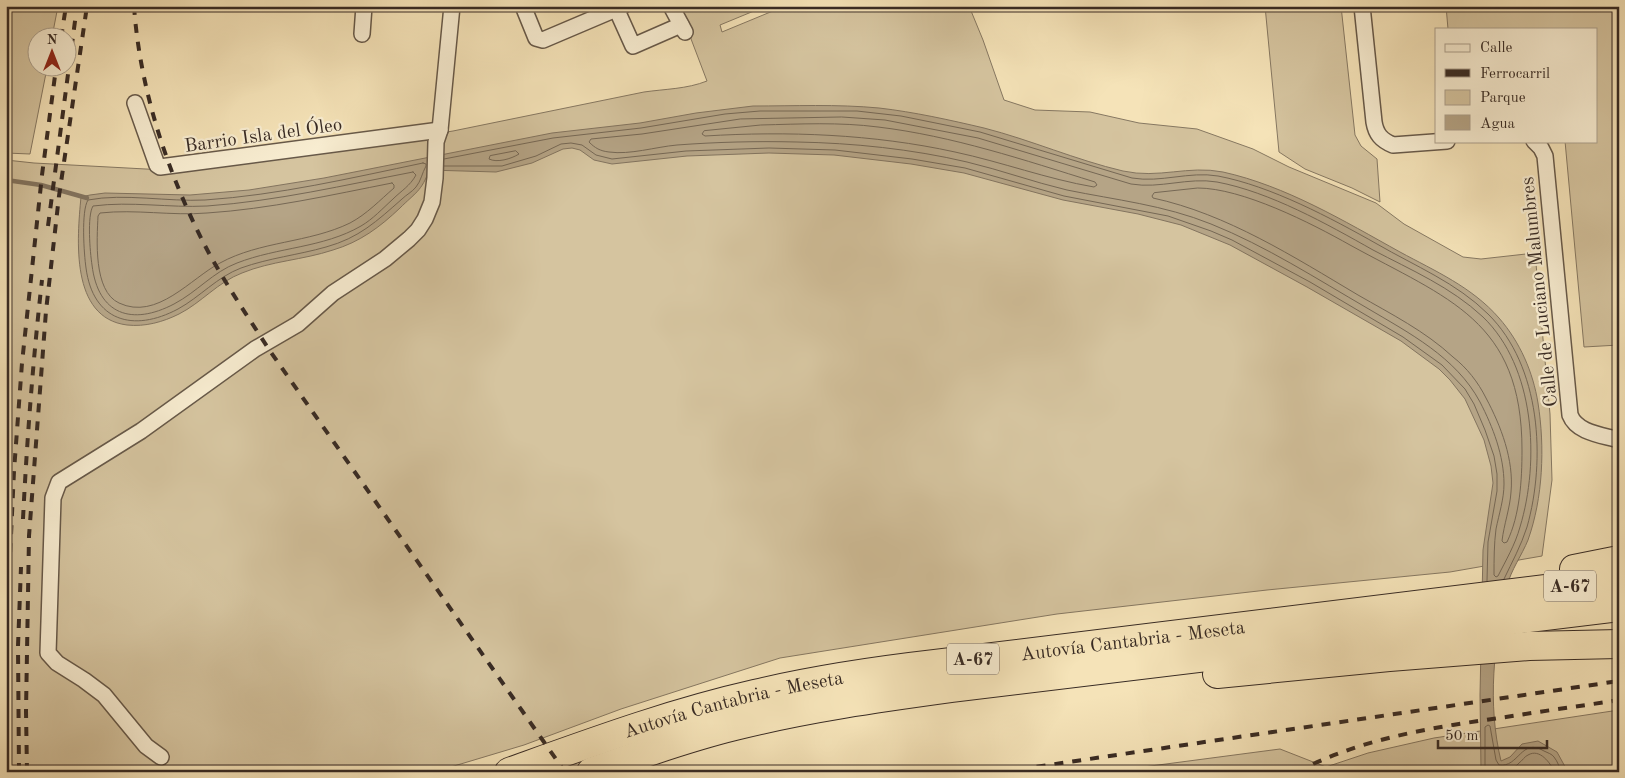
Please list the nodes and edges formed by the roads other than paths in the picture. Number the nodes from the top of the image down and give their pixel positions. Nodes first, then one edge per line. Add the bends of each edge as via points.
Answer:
1 (364, 6) edge
2 (452, 6) edge
3 (524, 6) edge
4 (671, 6) edge
5 (1362, 6) edge
6 (618, 7) edge
7 (362, 34) dead end
8 (135, 103) dead end
9 (438, 136) junction
10 (1435, 142) edge
11 (1535, 142) edge
12 (1619, 440) edge
13 (1619, 560) edge
14 (1619, 580) edge
15 (1520, 586) junction
16 (1619, 607) edge
17 (1619, 644) edge
18 (771, 718) junction
19 (161, 757) dead end
20 (509, 772) edge
21 (590, 772) edge

1 - 7 street
2 - 9 street
3 - 6 street via 536,38 543,40
4 - 6 street via 683,29 633,46
5 - 10 street via 1378,135 1392,145
8 - 9 street, Barrio Isla del Óleo via 160,167
9 - 19 street via 432,202 418,230 398,249 333,293 298,324 255,349 141,431 59,482 53,498 48,654 57,664 104,696 146,746
11 - 12 street, Calle de Luciano Malumbres via 1544,156 1570,415 1573,422 1584,429
13 - 15 highway
14 - 15 highway, A-67
15 - 20 highway, Autovía Cantabria - Meseta / A-67 via 898,668 790,686 682,713
16 - 18 highway, Autovía Cantabria - Meseta / A-67 via 943,689
17 - 18 highway via 1529,646 1389,657
18 - 21 highway, Autovía Cantabria - Meseta / A-67 via 697,736

